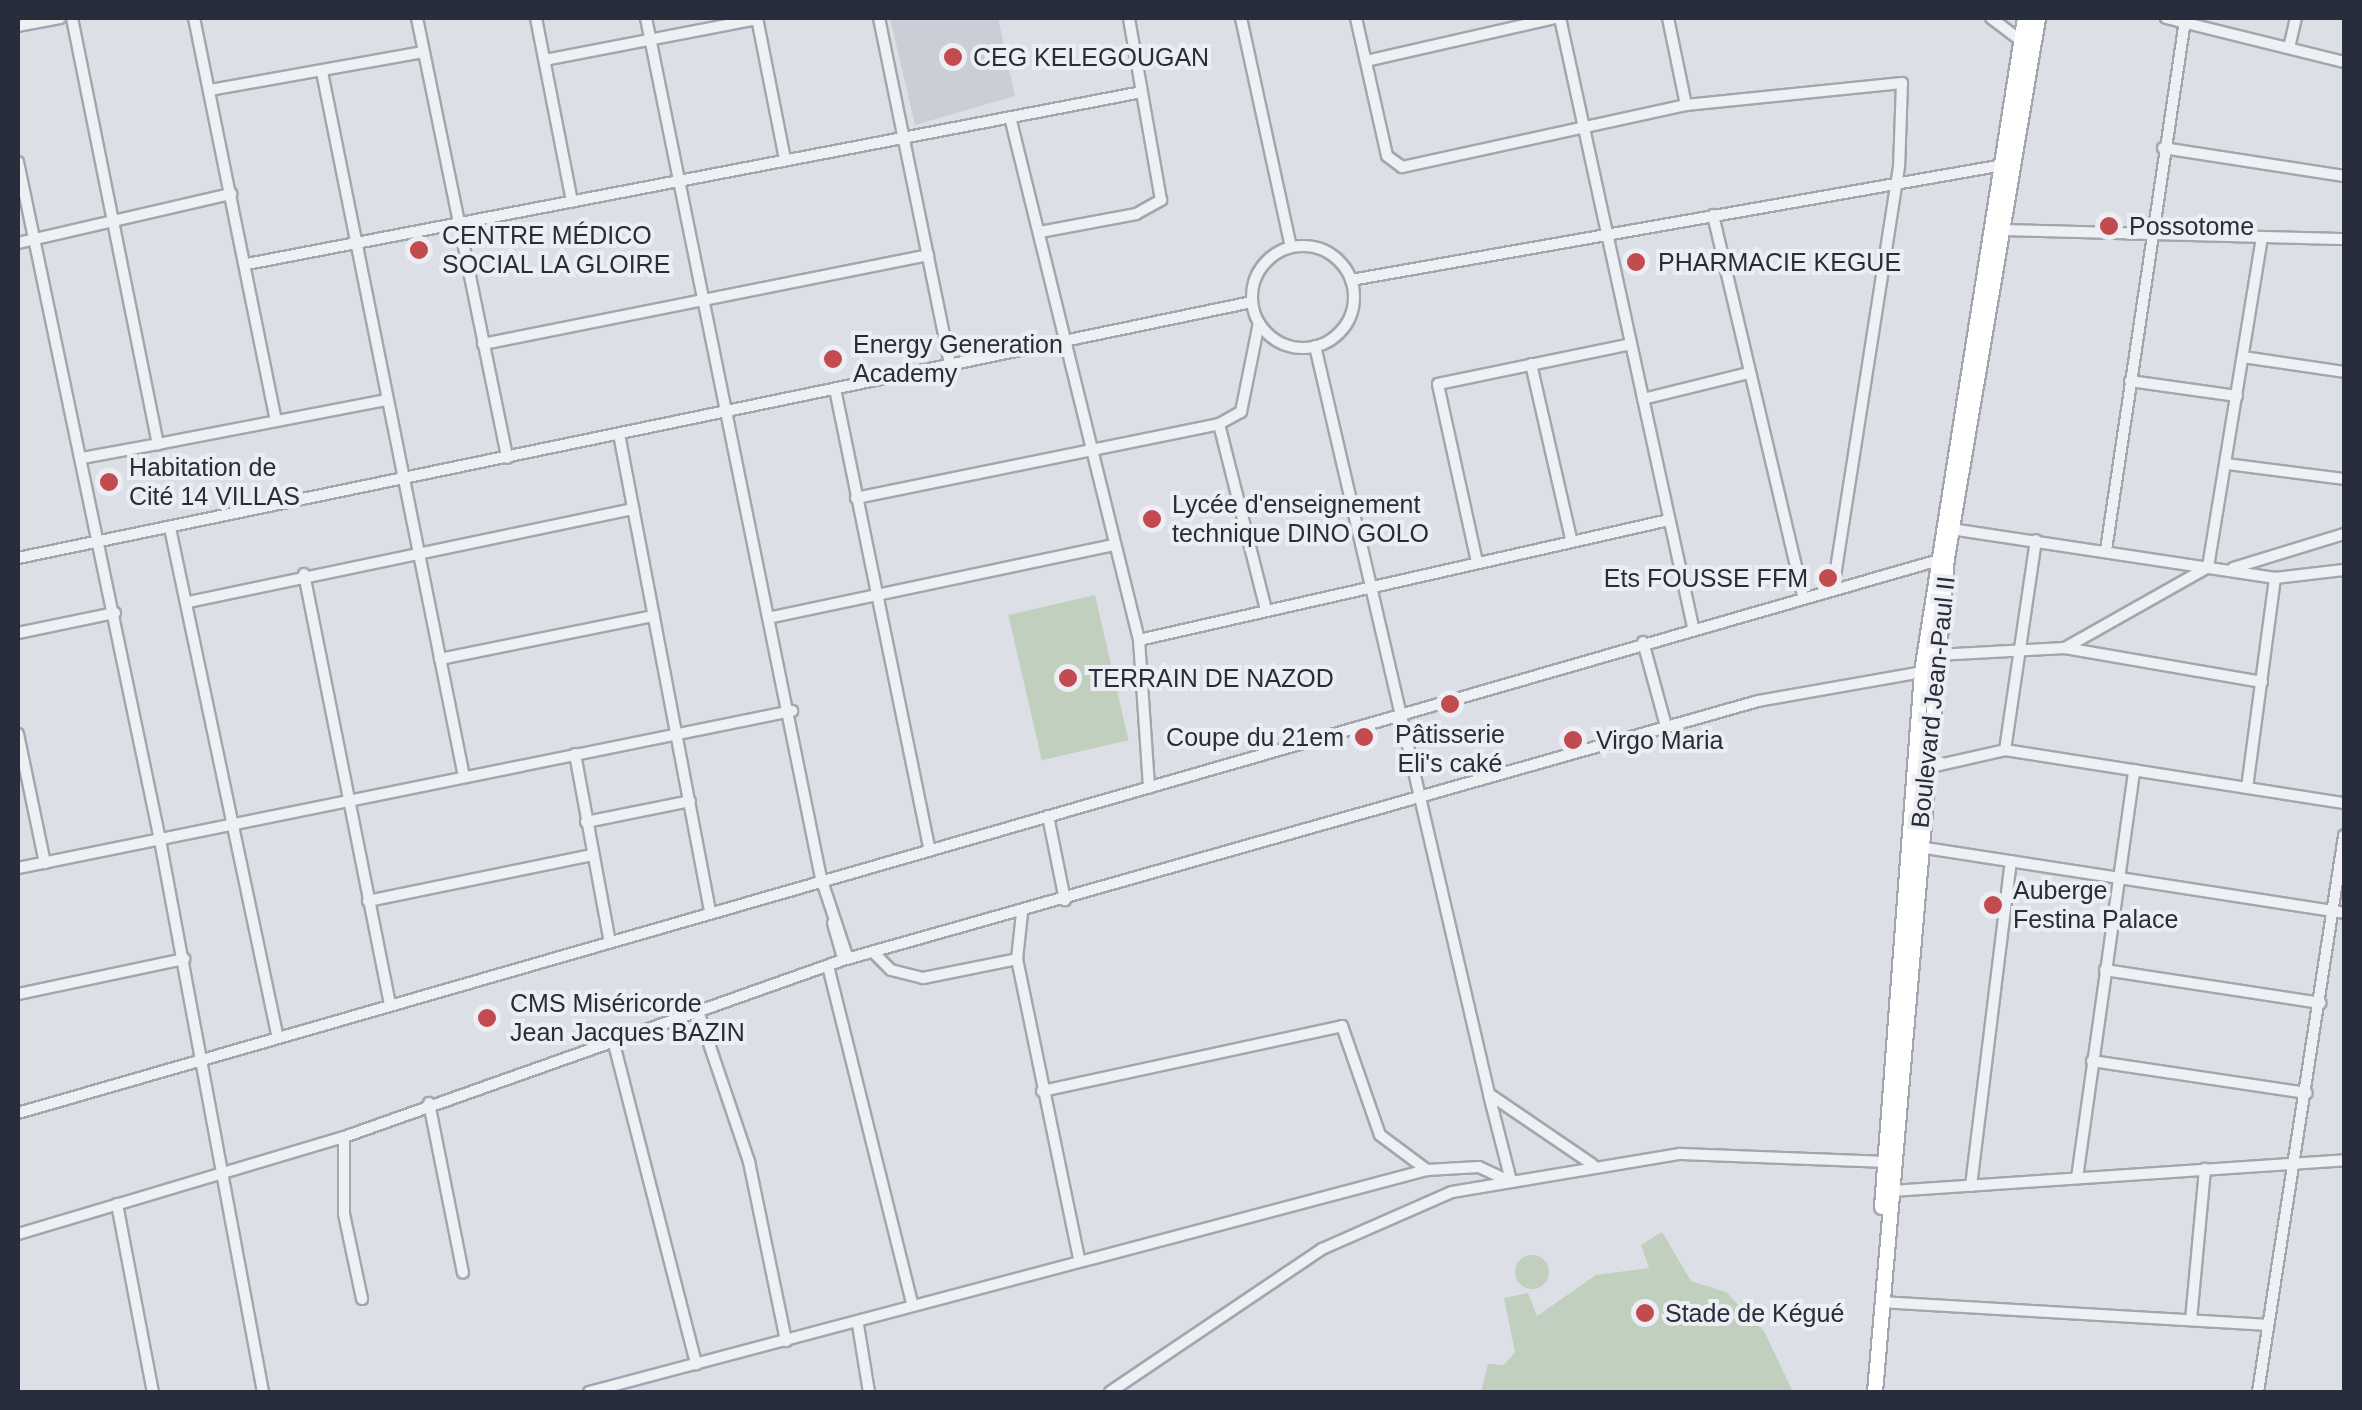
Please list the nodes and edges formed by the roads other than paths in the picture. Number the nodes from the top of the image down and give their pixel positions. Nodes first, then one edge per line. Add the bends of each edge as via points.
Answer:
1 (60, 18) edge
2 (72, 18) edge
3 (194, 18) edge
4 (417, 18) edge
5 (536, 18) edge
6 (646, 18) edge
7 (757, 18) edge
8 (879, 18) edge
9 (1130, 18) edge
10 (1242, 18) edge
11 (1356, 18) edge
12 (1558, 18) edge
13 (1668, 18) edge
14 (1991, 18) edge
15 (2024, 18) edge
16 (2038, 18) edge
17 (2166, 18) edge
18 (2296, 18) edge
19 (2184, 21) junction
20 (18, 26) edge
21 (650, 39) junction
22 (2022, 42) junction
23 (2288, 48) junction
24 (423, 52) junction
25 (545, 60) junction
26 (1366, 61) junction
27 (2344, 62) edge
28 (322, 72) junction
29 (210, 90) junction
30 (1142, 92) junction
31 (1686, 104) junction
32 (1010, 117) junction
33 (1584, 128) junction
34 (903, 138) junction
35 (2163, 148) junction
36 (785, 160) junction
37 (18, 162) edge
38 (2007, 164) junction
39 (2344, 176) edge
40 (1897, 180) junction
41 (680, 181) junction
42 (231, 194) junction
43 (572, 202) junction
44 (1713, 215) junction
45 (115, 222) junction
46 (458, 224) junction
47 (2000, 230) junction
48 (1040, 232) junction
49 (2152, 234) junction
50 (1609, 235) junction
51 (2262, 237) junction
52 (2344, 239) edge
53 (36, 240) junction
54 (18, 243) edge
55 (354, 244) junction
56 (1291, 247) junction
57 (928, 256) junction
58 (246, 264) junction
59 (1351, 280) junction
60 (704, 298) junction
61 (1252, 302) junction
62 (1259, 324) junction
63 (1066, 341) junction
64 (483, 344) junction
65 (1630, 344) junction
66 (1315, 346) junction
67 (2243, 357) junction
68 (1531, 364) junction
69 (950, 365) junction
70 (2344, 372) edge
71 (1745, 374) junction
72 (2130, 381) junction
73 (835, 389) junction
74 (2237, 396) junction
75 (1642, 399) junction
76 (386, 400) junction
77 (727, 412) junction
78 (276, 421) junction
79 (1219, 424) junction
80 (618, 434) junction
81 (158, 444) junction
82 (1091, 446) junction
83 (82, 458) junction
84 (507, 458) junction
85 (2226, 464) junction
86 (2344, 479) edge
87 (402, 480) junction
88 (856, 498) junction
89 (633, 509) junction
90 (1669, 520) junction
91 (170, 528) junction
92 (1951, 529) junction
93 (2344, 534) edge
94 (1571, 539) junction
95 (2036, 540) junction
96 (101, 542) junction
97 (1114, 545) junction
98 (417, 550) junction
99 (2106, 550) junction
100 (18, 558) edge
101 (1941, 558) junction
102 (1477, 562) junction
103 (2208, 567) junction
104 (2228, 570) junction
105 (2344, 570) edge
106 (304, 574) junction
107 (2275, 578) junction
108 (1374, 586) junction
109 (1833, 587) junction
110 (873, 594) junction
111 (1803, 596) junction
112 (188, 602) junction
113 (1266, 610) junction
114 (115, 613) junction
115 (654, 616) junction
116 (772, 617) junction
117 (1694, 627) junction
118 (18, 634) edge
119 (1139, 640) junction
120 (1643, 642) junction
121 (2018, 648) junction
122 (2065, 648) junction
123 (1937, 655) junction
124 (440, 660) junction
125 (1922, 672) junction
126 (2262, 682) junction
127 (1403, 710) junction
128 (792, 711) junction
129 (1666, 726) junction
130 (18, 734) edge
131 (677, 734) junction
132 (2005, 750) junction
133 (575, 754) junction
134 (1925, 768) junction
135 (2134, 770) junction
136 (464, 777) junction
137 (1149, 788) junction
138 (2247, 788) junction
139 (1415, 797) junction
140 (348, 800) junction
141 (690, 801) junction
142 (2344, 803) edge
143 (1048, 816) junction
144 (234, 822) junction
145 (586, 822) junction
146 (2344, 836) edge
147 (160, 840) junction
148 (930, 846) junction
149 (1919, 848) junction
150 (593, 856) junction
151 (2011, 861) junction
152 (46, 862) junction
153 (18, 868) edge
154 (821, 878) junction
155 (2118, 878) junction
156 (1065, 900) junction
157 (368, 901) junction
158 (710, 909) junction
159 (1022, 913) junction
160 (2339, 913) edge
161 (609, 938) junction
162 (874, 952) junction
163 (184, 960) junction
164 (846, 960) junction
165 (1017, 960) junction
166 (829, 970) junction
167 (2105, 970) junction
168 (18, 994) edge
169 (388, 1002) junction
170 (2320, 1004) junction
171 (697, 1008) junction
172 (276, 1034) junction
173 (612, 1036) junction
174 (197, 1056) junction
175 (2092, 1060) junction
176 (1042, 1092) junction
177 (2307, 1093) junction
178 (1489, 1094) junction
179 (430, 1103) junction
180 (18, 1112) edge
181 (344, 1137) junction
182 (2344, 1160) edge
183 (1890, 1162) junction
184 (2296, 1163) junction
185 (1592, 1164) junction
186 (1427, 1170) junction
187 (2205, 1170) junction
188 (224, 1174) junction
189 (1506, 1177) junction
190 (2076, 1178) junction
191 (1970, 1186) junction
192 (1893, 1190) junction
193 (117, 1204) junction
194 (18, 1234) edge
195 (1079, 1258) junction
196 (463, 1274) dead end
197 (362, 1299) dead end
198 (1881, 1302) junction
199 (913, 1306) junction
200 (2191, 1320) junction
201 (858, 1325) junction
202 (2268, 1325) junction
203 (786, 1341) junction
204 (696, 1364) junction
205 (153, 1392) edge
206 (263, 1392) edge
207 (589, 1392) edge
208 (869, 1392) edge
209 (1110, 1392) edge
210 (1866, 1392) edge
211 (1875, 1392) edge
212 (2258, 1392) edge

1 - 20 street
2 - 45 street
3 - 29 street
4 - 24 street
5 - 25 street
6 - 21 street
7 - 21 street
7 - 36 street
8 - 34 street
9 - 30 street
10 - 56 street
11 - 26 street
12 - 26 street
12 - 33 street
13 - 31 street
14 - 22 street
15 - 22 main road, Boulevard Jean-Paul II
16 - 38 main road, Boulevard Jean-Paul II
17 - 19 street
18 - 23 street
19 - 23 street
19 - 35 street
21 - 25 street
21 - 41 street
22 - 38 main road, Boulevard Jean-Paul II
23 - 27 street
24 - 28 street
24 - 46 street
25 - 43 street
26 - 33 street via 1392,164
28 - 29 street
28 - 55 street
29 - 42 street
30 - 32 street
30 - 48 street via 1160,200 1136,214
31 - 33 street
31 - 40 street via 1902,84
32 - 34 street
32 - 48 street
33 - 50 street
34 - 36 street
34 - 57 street
35 - 39 street
35 - 49 street
36 - 41 street
37 - 53 street
38 - 40 street
38 - 47 main road, Boulevard Jean-Paul II
38 - 101 main road, Boulevard Jean-Paul II
40 - 44 street
40 - 109 street
41 - 43 street
41 - 60 street
42 - 45 street
42 - 58 street
43 - 46 street
44 - 50 street
44 - 71 street
45 - 53 street
45 - 81 street
46 - 55 street
46 - 64 street
47 - 49 street
47 - 92 main road, Boulevard Jean-Paul II
48 - 63 street
49 - 51 street
49 - 72 street
50 - 59 street
50 - 65 street
51 - 52 street
51 - 67 street
53 - 54 street
53 - 83 street
55 - 58 street
55 - 76 street
56 - 59 street via 1334,256
56 - 61 street via 1266,262
57 - 60 street
57 - 69 street
58 - 78 street
59 - 66 street via 1344,328
60 - 64 street
60 - 77 street
61 - 62 street
61 - 63 street
62 - 66 street via 1283,344
62 - 79 street via 1241,412
63 - 69 street
63 - 82 street
64 - 84 street
65 - 68 street
65 - 75 street
66 - 108 street
67 - 70 street
67 - 74 street
68 - 94 street
68 - 102 street via 1438,384
69 - 73 street
71 - 75 street
71 - 111 street
72 - 74 street
72 - 99 street
73 - 77 street
73 - 88 street
74 - 85 street
75 - 90 street
76 - 78 street
76 - 87 street
77 - 80 street
77 - 116 street
78 - 81 street
79 - 82 street
79 - 113 street
80 - 84 street
80 - 89 street
81 - 83 street
82 - 88 street
82 - 97 street
83 - 96 street
84 - 87 street
85 - 86 street
85 - 103 street
87 - 91 street
87 - 98 street
88 - 110 street
89 - 98 street
89 - 115 street
90 - 94 street
90 - 117 street
91 - 96 street
91 - 112 street
92 - 95 street
92 - 101 main road, Boulevard Jean-Paul II
93 - 104 street
94 - 102 street
95 - 99 street
95 - 121 street
96 - 100 street
96 - 114 street
97 - 110 street
97 - 119 street
98 - 106 street
98 - 124 street
99 - 103 street
101 - 109 street
101 - 123 main road, Boulevard Jean-Paul II
101 - 125 main road, Boulevard Jean-Paul II
102 - 108 street
103 - 104 street
103 - 122 street
104 - 107 street
105 - 107 street
106 - 112 street
106 - 140 street
107 - 126 street
108 - 113 street
108 - 127 street
109 - 111 street
110 - 116 street
110 - 148 street
111 - 117 street
112 - 144 street
113 - 119 street
114 - 118 street
114 - 147 street
115 - 124 street
115 - 131 street
116 - 128 street
117 - 120 street
119 - 137 street
120 - 127 street
120 - 129 street
121 - 122 street
121 - 123 street
121 - 132 street
122 - 126 street
123 - 134 main road, Boulevard Jean-Paul II
124 - 136 street
125 - 129 street
125 - 183 main road, Boulevard Jean-Paul II
126 - 138 street
127 - 137 street
127 - 139 street
128 - 131 street
128 - 154 street
129 - 139 street
130 - 152 street
131 - 133 street
131 - 141 street
132 - 134 street
132 - 135 street
133 - 136 street
133 - 145 street
134 - 149 main road, Boulevard Jean-Paul II
135 - 138 street
135 - 155 street
136 - 140 street
137 - 143 street
138 - 142 street
139 - 156 street
139 - 178 street
140 - 144 street
140 - 157 street
141 - 145 street
141 - 158 street
143 - 148 street
143 - 156 street
144 - 147 street
144 - 172 street
145 - 150 street
146 - 160 street
147 - 152 street
147 - 163 street
148 - 154 street
149 - 151 street
149 - 183 main road, Boulevard Jean-Paul II
150 - 157 street
150 - 161 street
151 - 155 street
151 - 191 street
152 - 153 street
154 - 158 street
154 - 164 street
155 - 160 street
155 - 167 street
156 - 159 street
157 - 169 street
158 - 161 street
159 - 162 street
159 - 165 street
160 - 170 street
161 - 169 street
162 - 164 street
162 - 165 street via 891,970 923,978
163 - 168 street
163 - 174 street
164 - 166 street
165 - 176 street
166 - 171 street
166 - 199 street
167 - 170 street
167 - 175 street
169 - 172 street
170 - 177 street
171 - 173 street
171 - 203 street via 749,1162
172 - 174 street
173 - 179 street
173 - 204 street
174 - 180 street
174 - 188 street
175 - 177 street
175 - 190 street
176 - 186 street via 1342,1026 1374,1126
176 - 195 street
177 - 184 street
178 - 185 street
178 - 189 street
179 - 181 street
179 - 196 street
181 - 188 street
181 - 197 street via 344,1214
182 - 184 street
183 - 185 street via 1724,1152
183 - 192 main road, Boulevard Jean-Paul II
183 - 210 main road, Boulevard Jean-Paul II
184 - 187 street
184 - 202 street
185 - 189 street
186 - 189 street via 1479,1166
186 - 195 street
187 - 190 street
187 - 200 street
188 - 193 street
188 - 206 street
189 - 209 street via 1322,1249
190 - 191 street
191 - 192 street
192 - 198 main road, Boulevard Jean-Paul II
193 - 194 street
193 - 205 street
195 - 199 street
198 - 200 street
198 - 211 main road, Boulevard Jean-Paul II
199 - 201 street
200 - 202 street
201 - 203 street
201 - 208 street
202 - 212 street
203 - 204 street
204 - 207 street

